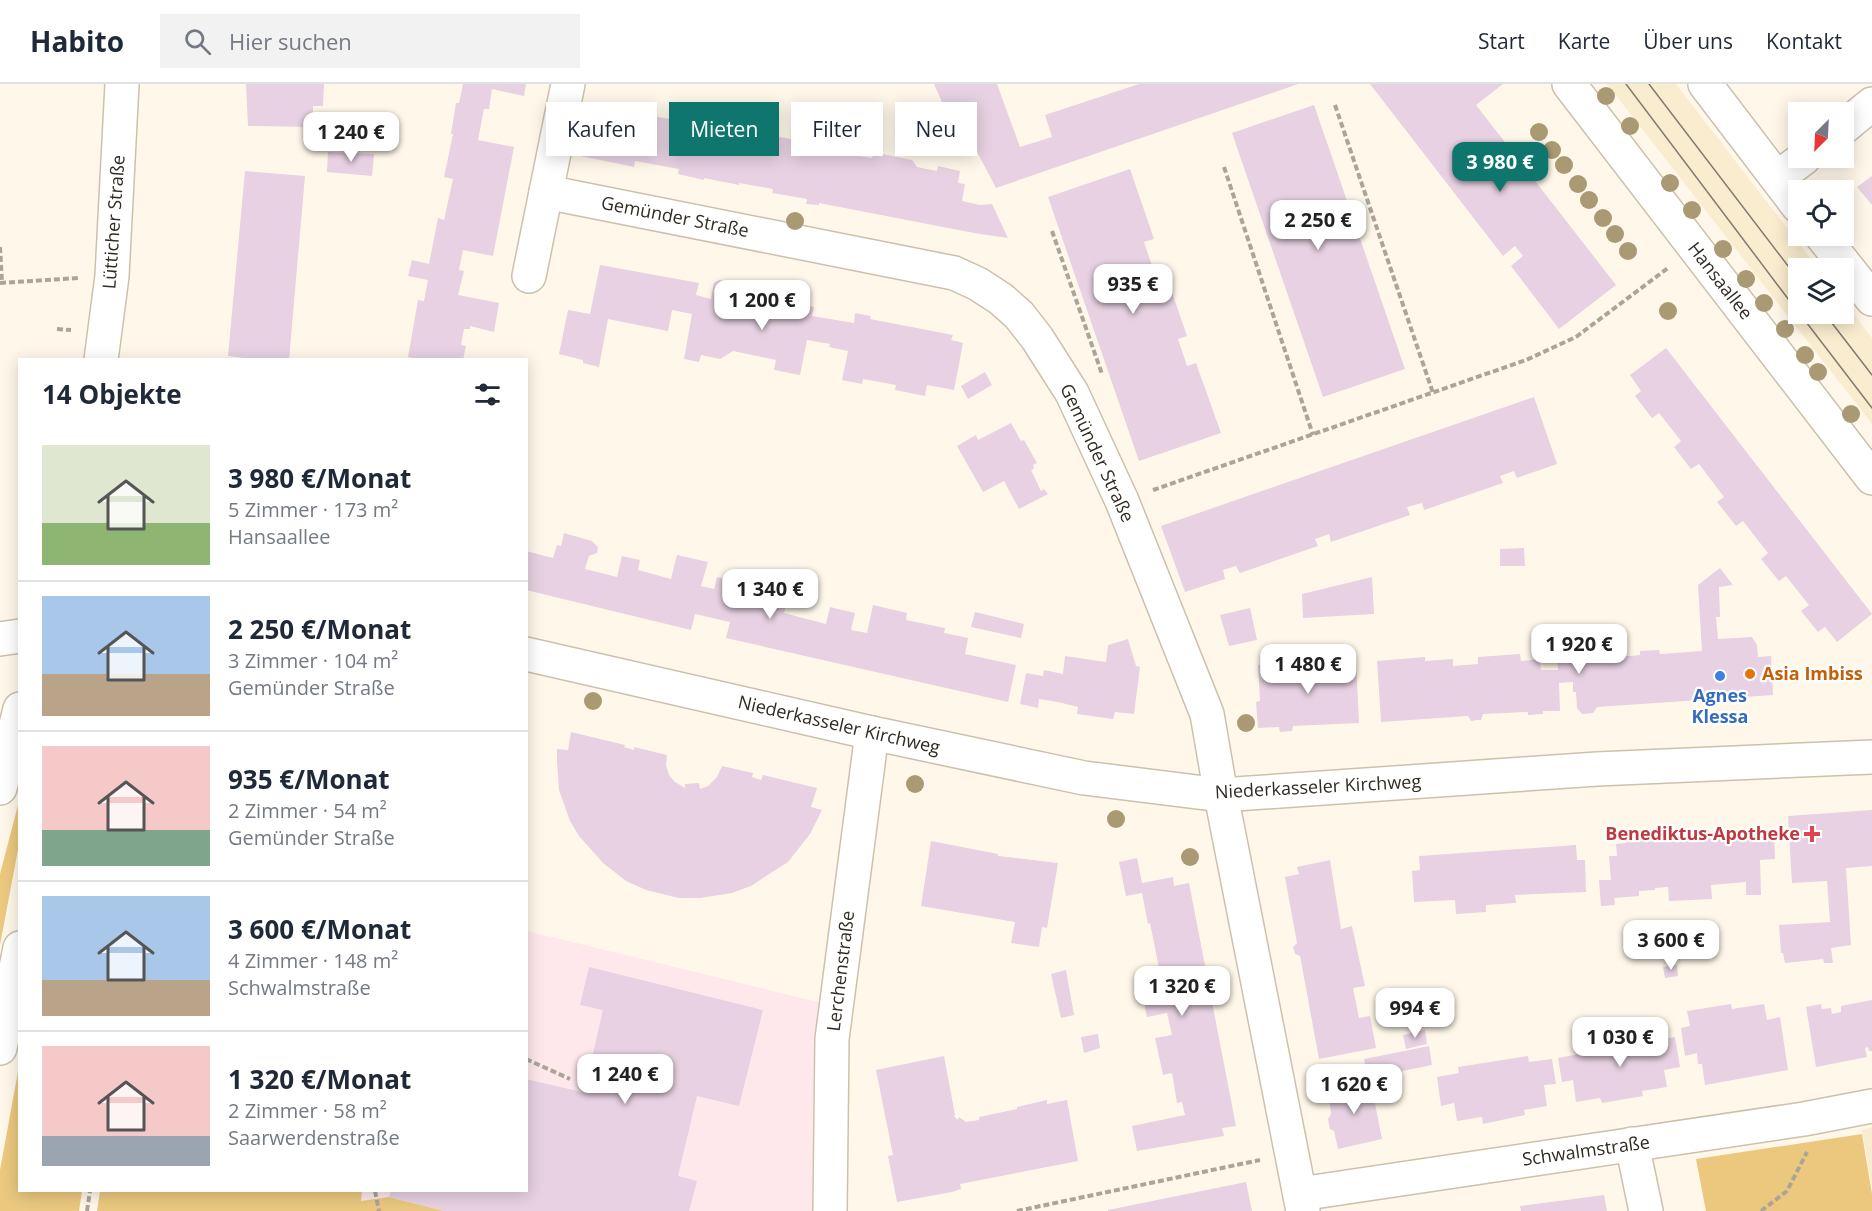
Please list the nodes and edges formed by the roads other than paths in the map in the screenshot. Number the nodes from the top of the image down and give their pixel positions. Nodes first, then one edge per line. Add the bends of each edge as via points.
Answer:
1 (122, 84) edge
2 (568, 84) edge
3 (1569, 84) edge
4 (1705, 84) edge
5 (1872, 105) edge
6 (1854, 119) edge
7 (1790, 168) edge
8 (1777, 178) junction
9 (546, 192) junction
10 (1788, 193) edge
11 (1830, 246) edge
12 (529, 276) dead end
13 (1872, 299) edge
14 (101, 358) edge
15 (1872, 478) edge
16 (18, 636) edge
17 (0, 639) edge
18 (528, 654) edge
19 (18, 717) edge
20 (872, 733) junction
21 (1872, 757) edge
22 (0, 788) edge
23 (1221, 795) junction
24 (18, 958) edge
25 (0, 1048) edge
26 (1872, 1106) edge
27 (1632, 1144) junction
28 (1301, 1202) edge
29 (830, 1211) edge
30 (1646, 1211) edge

1 - 14 street, Lütticher Straße via 112,276
2 - 9 street
3 - 15 street, Hansaallee
4 - 8 street
5 - 6 street
7 - 8 street
8 - 10 street
9 - 12 street
9 - 23 street, Gemünder Straße via 954,273 978,284 1019,315 1072,393 1122,501 1207,714
11 - 13 street
16 - 17 street
18 - 20 street, Niederkasseler Kirchweg
19 - 22 street
20 - 23 street, Niederkasseler Kirchweg via 1084,778
20 - 29 street, Lerchenstraße via 832,1039
21 - 23 street, Niederkasseler Kirchweg via 1597,769
23 - 28 street, Gemünder Straße
24 - 25 street
26 - 27 street, Schwalmstraße
27 - 28 street, Schwalmstraße
27 - 30 street

